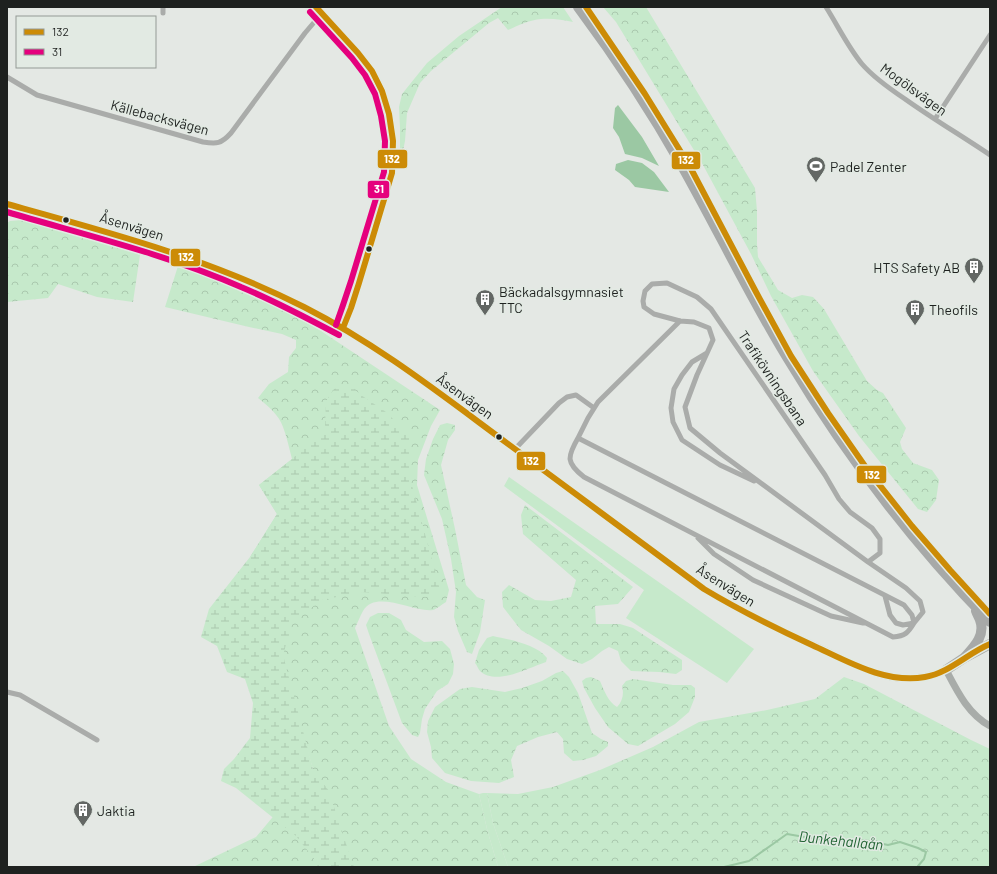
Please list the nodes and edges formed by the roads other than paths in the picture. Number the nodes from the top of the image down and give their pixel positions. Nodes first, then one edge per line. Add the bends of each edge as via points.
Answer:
1 (316, 7) edge
2 (578, 7) edge
3 (586, 7) edge
4 (826, 7) edge
5 (322, 13) junction
6 (990, 35) edge
7 (7, 77) edge
8 (934, 119) junction
9 (990, 155) edge
10 (7, 204) edge
11 (680, 321) junction
12 (343, 328) junction
13 (707, 352) junction
14 (594, 408) junction
15 (578, 438) junction
16 (515, 449) junction
17 (763, 485) junction
18 (695, 534) junction
19 (868, 562) junction
20 (885, 596) junction
21 (971, 602) junction
22 (990, 614) edge
23 (990, 622) edge
24 (914, 623) junction
25 (871, 625) junction
26 (990, 644) edge
27 (964, 658) junction
28 (946, 670) junction
29 (7, 692) edge
30 (990, 726) edge
31 (97, 740) dead end

1 - 5 street
2 - 21 highway via 663,132 765,320 824,416 903,524
3 - 22 highway via 645,94 688,165 788,350 828,413 867,469 912,526
4 - 8 street, Mogölsvägen via 862,64 886,86
5 - 7 street, Källebacksvägen via 231,133 225,140 215,144 37,95
5 - 12 street via 372,71 389,114 393,141 392,173 360,283
6 - 8 street
8 - 9 street, Mogölsvägen
10 - 12 street, Åsenvägen via 147,244 199,262 244,279
11 - 13 street, Trafikövningsbana via 694,322 709,328 713,340
11 - 14 street, Trafikövningsbana
11 - 19 street, Trafikövningsbana via 654,314 644,307 645,291 652,284 667,283 697,297 711,309 825,475 838,499 850,512 872,528 880,539 880,553
12 - 16 street, Åsenvägen via 386,355
13 - 17 street, Trafikövningsbana via 685,407 690,428
13 - 17 street, Trafikövningsbana via 692,362 674,389 672,422 682,440 720,465
14 - 15 street, Trafikövningsbana
14 - 16 street via 576,395 567,396
15 - 18 street, Trafikövningsbana via 570,460 574,470
15 - 20 street
16 - 28 street, Åsenvägen via 704,589 749,615 874,673 897,678 922,678
17 - 19 street, Trafikövningsbana
18 - 25 street, Trafikövningsbana
18 - 25 street, Trafikövningsbana via 714,554 753,580 831,616
19 - 24 street, Trafikövningsbana via 920,601 923,612
20 - 24 street via 904,605 912,615
20 - 24 street via 890,615 896,623
21 - 23 highway
21 - 27 highway via 980,621 981,632 977,643
24 - 25 street, Trafikövningsbana via 909,631 893,637
26 - 27 highway
27 - 28 highway
28 - 30 street via 958,695 976,716
29 - 31 street via 20,696

